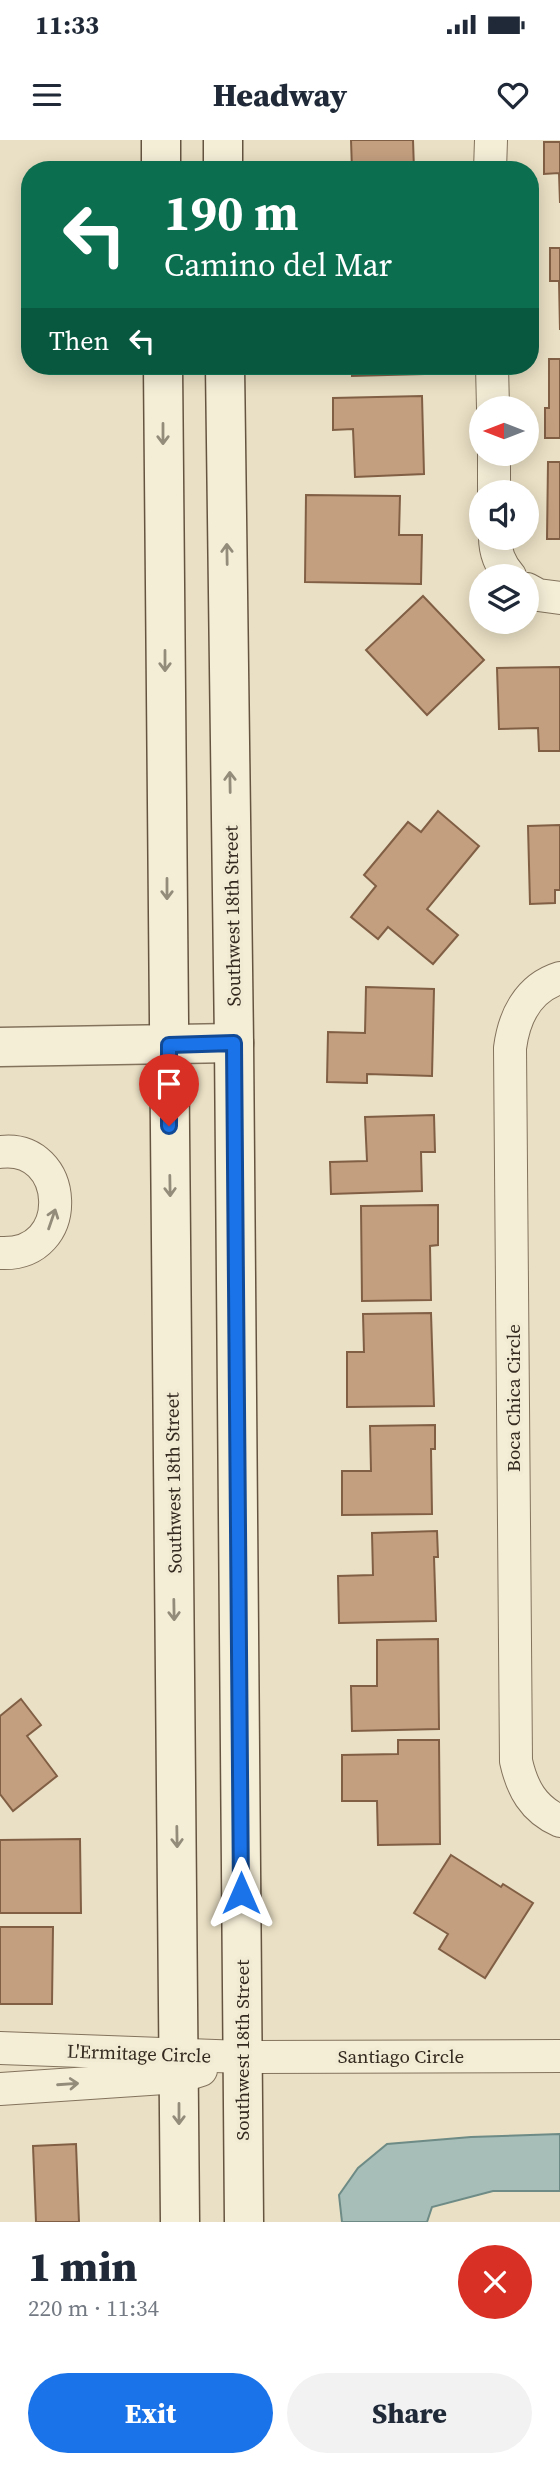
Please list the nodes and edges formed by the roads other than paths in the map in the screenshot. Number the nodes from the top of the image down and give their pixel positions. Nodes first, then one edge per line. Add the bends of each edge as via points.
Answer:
1 (161, 140) edge
2 (223, 140) edge
3 (491, 140) edge
4 (161, 161) edge
5 (223, 161) edge
6 (490, 161) edge
7 (163, 375) edge
8 (225, 375) edge
9 (492, 375) edge
10 (493, 396) edge
11 (539, 595) edge
12 (560, 598) edge
13 (560, 978) edge
14 (234, 1043) junction
15 (169, 1045) junction
16 (0, 1046) edge
17 (0, 1152) edge
18 (0, 1253) edge
19 (560, 1821) edge
20 (0, 2048) edge
21 (560, 2056) edge
22 (242, 2057) junction
23 (179, 2065) junction
24 (0, 2088) edge
25 (180, 2222) edge
26 (244, 2222) edge

1 - 4 main road
2 - 5 main road
3 - 6 street
7 -> 15 main road, Southwest 18th Street
14 -> 8 main road, Southwest 18th Street
9 - 10 street
11 - 12 street
13 - 19 street, Boca Chica Circle via 536,990 522,1008 512,1028 510,1048 516,1760 520,1782 532,1801
14 - 15 main road
14 - 22 main road, Southwest 18th Street
15 - 16 main road
15 -> 23 main road, Southwest 18th Street
18 -> 17 street via 27,1249 40,1240 50,1227 56,1195 39,1164 24,1154
20 - 23 street, L'Ermitage Circle via 132,2054
21 - 22 street, Santiago Circle
22 - 23 street, L'Ermitage Circle
22 - 26 main road, Southwest 18th Street
24 -> 23 street, L'Ermitage Circle
23 -> 25 main road, Southwest 18th Street

